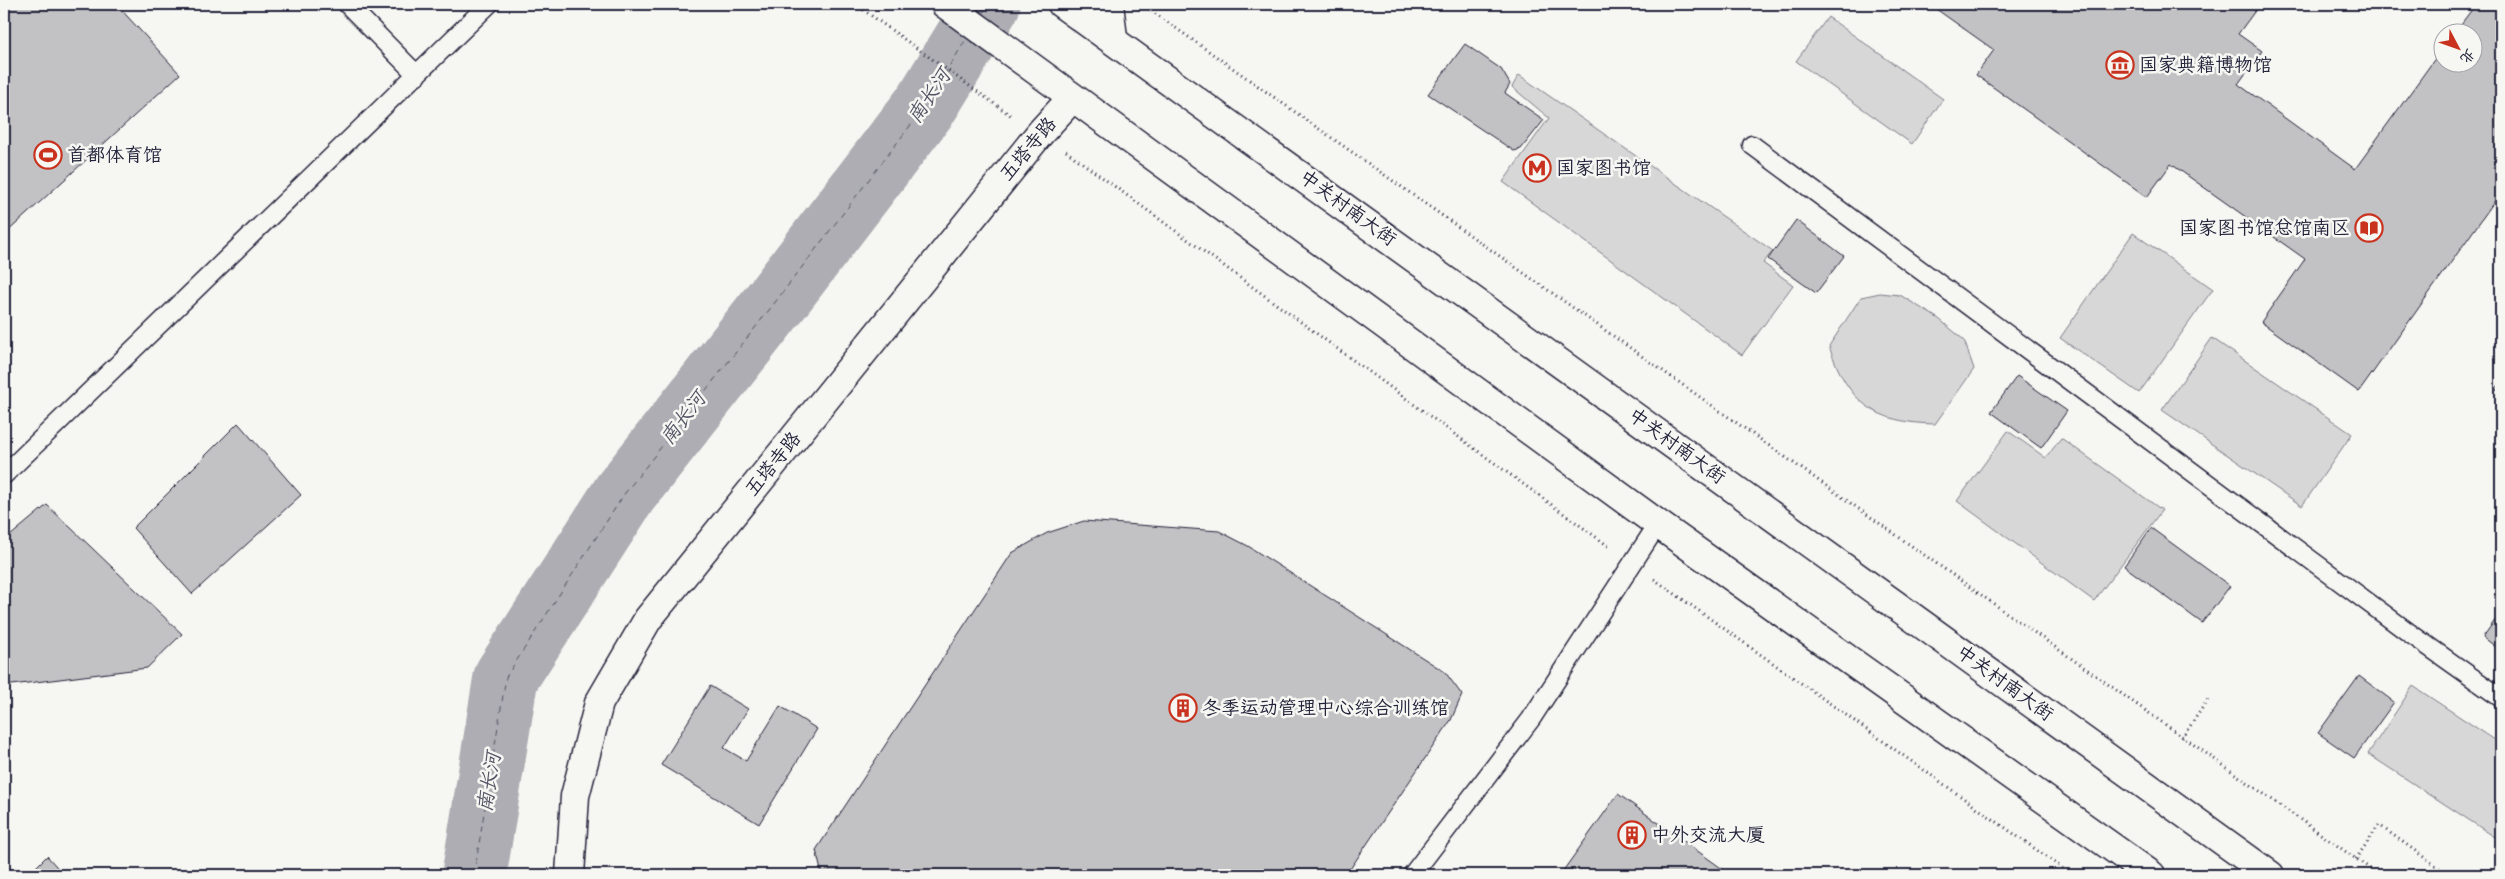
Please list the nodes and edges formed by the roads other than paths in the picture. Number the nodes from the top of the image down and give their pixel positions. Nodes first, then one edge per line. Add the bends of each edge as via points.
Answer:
1 (347, 4) edge
2 (489, 4) edge
3 (945, 4) edge
4 (1109, 4) edge
5 (1072, 10) edge
6 (1113, 38) junction
7 (417, 75) junction
8 (1072, 98) junction
9 (1752, 145) dead end
10 (4, 475) edge
11 (1658, 524) junction
12 (2501, 698) edge
13 (570, 875) edge
14 (1412, 875) edge
15 (2151, 875) edge
16 (2270, 875) edge

1 - 7 lane
2 - 7 lane
3 - 8 main road
4 - 6 main road
5 - 6 main road, 中关村南大街
6 - 16 main road, 中关村南大街
7 - 10 lane
8 - 11 main road
8 - 13 main road, 五塔寺路 via 1041,132 648,619 599,703 575,796
9 - 12 lane
11 - 14 lane via 1531,719
11 - 15 main road

